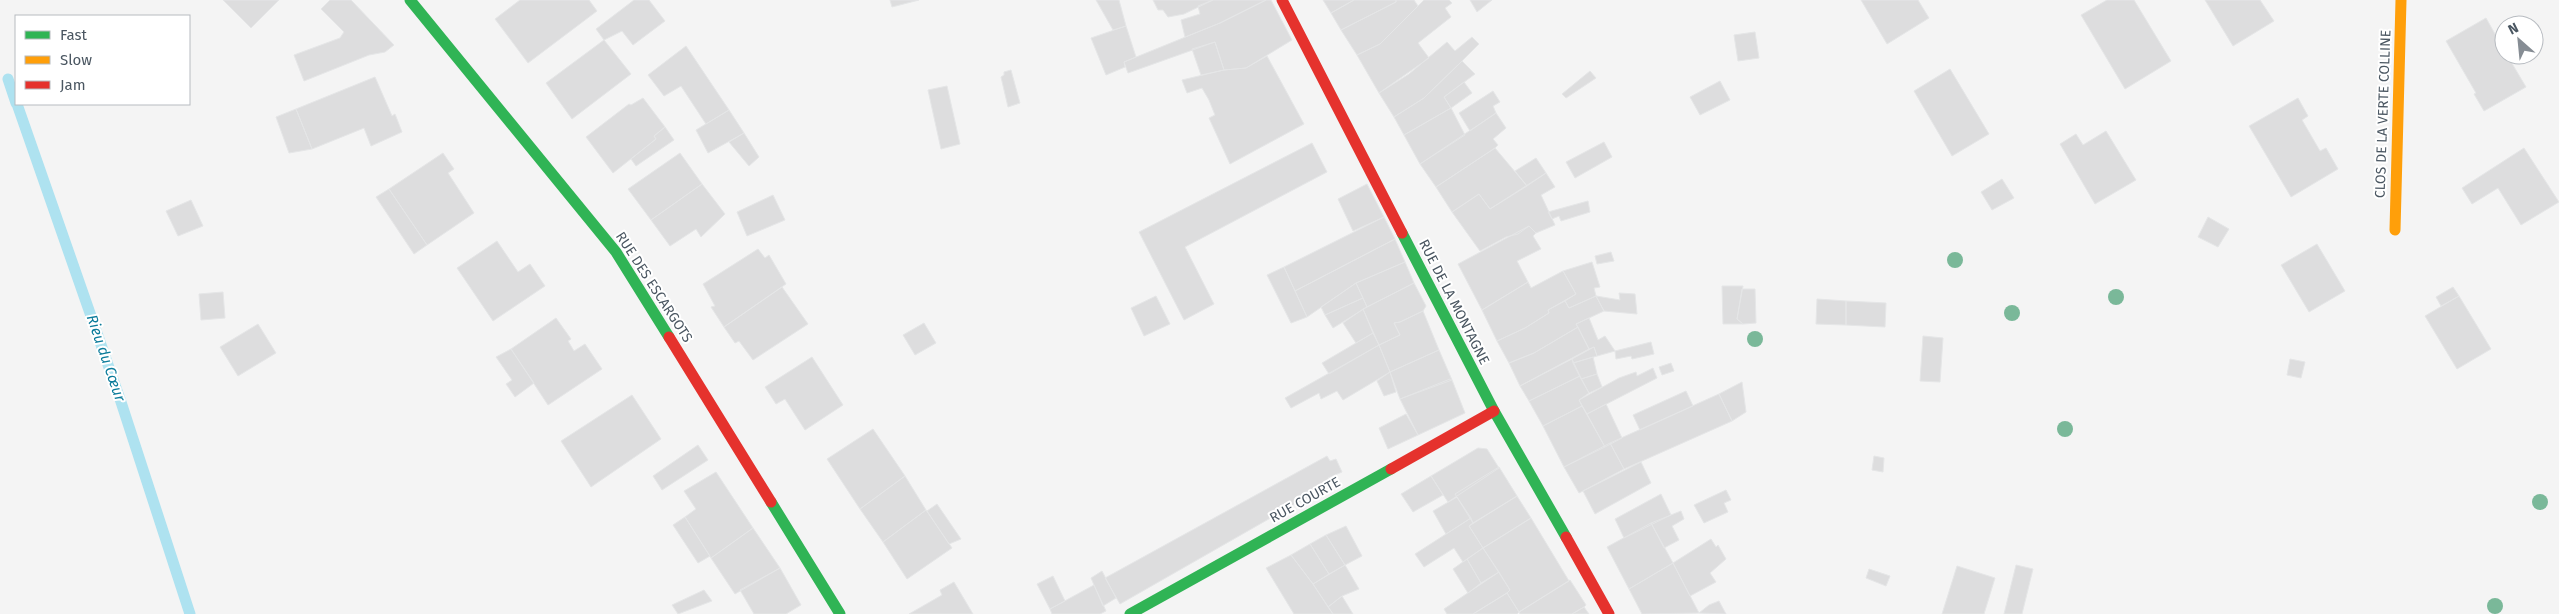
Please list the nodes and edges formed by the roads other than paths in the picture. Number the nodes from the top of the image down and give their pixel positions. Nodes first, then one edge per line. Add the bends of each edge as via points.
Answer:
1 (410, 0) edge
2 (1282, 0) edge
3 (2401, 0) edge
4 (2394, 230) dead end
5 (1494, 411) junction
6 (840, 614) edge
7 (1130, 614) edge
8 (1609, 614) edge

1 - 6 street, RUE DES ESCARGOTS via 616,252
2 - 5 street, RUE DE LA MONTAGNE
3 - 4 street, CLOS DE LA VERTE COLLINE
5 - 7 street, RUE COURTE
5 - 8 street, RUE DE LA MONTAGNE

